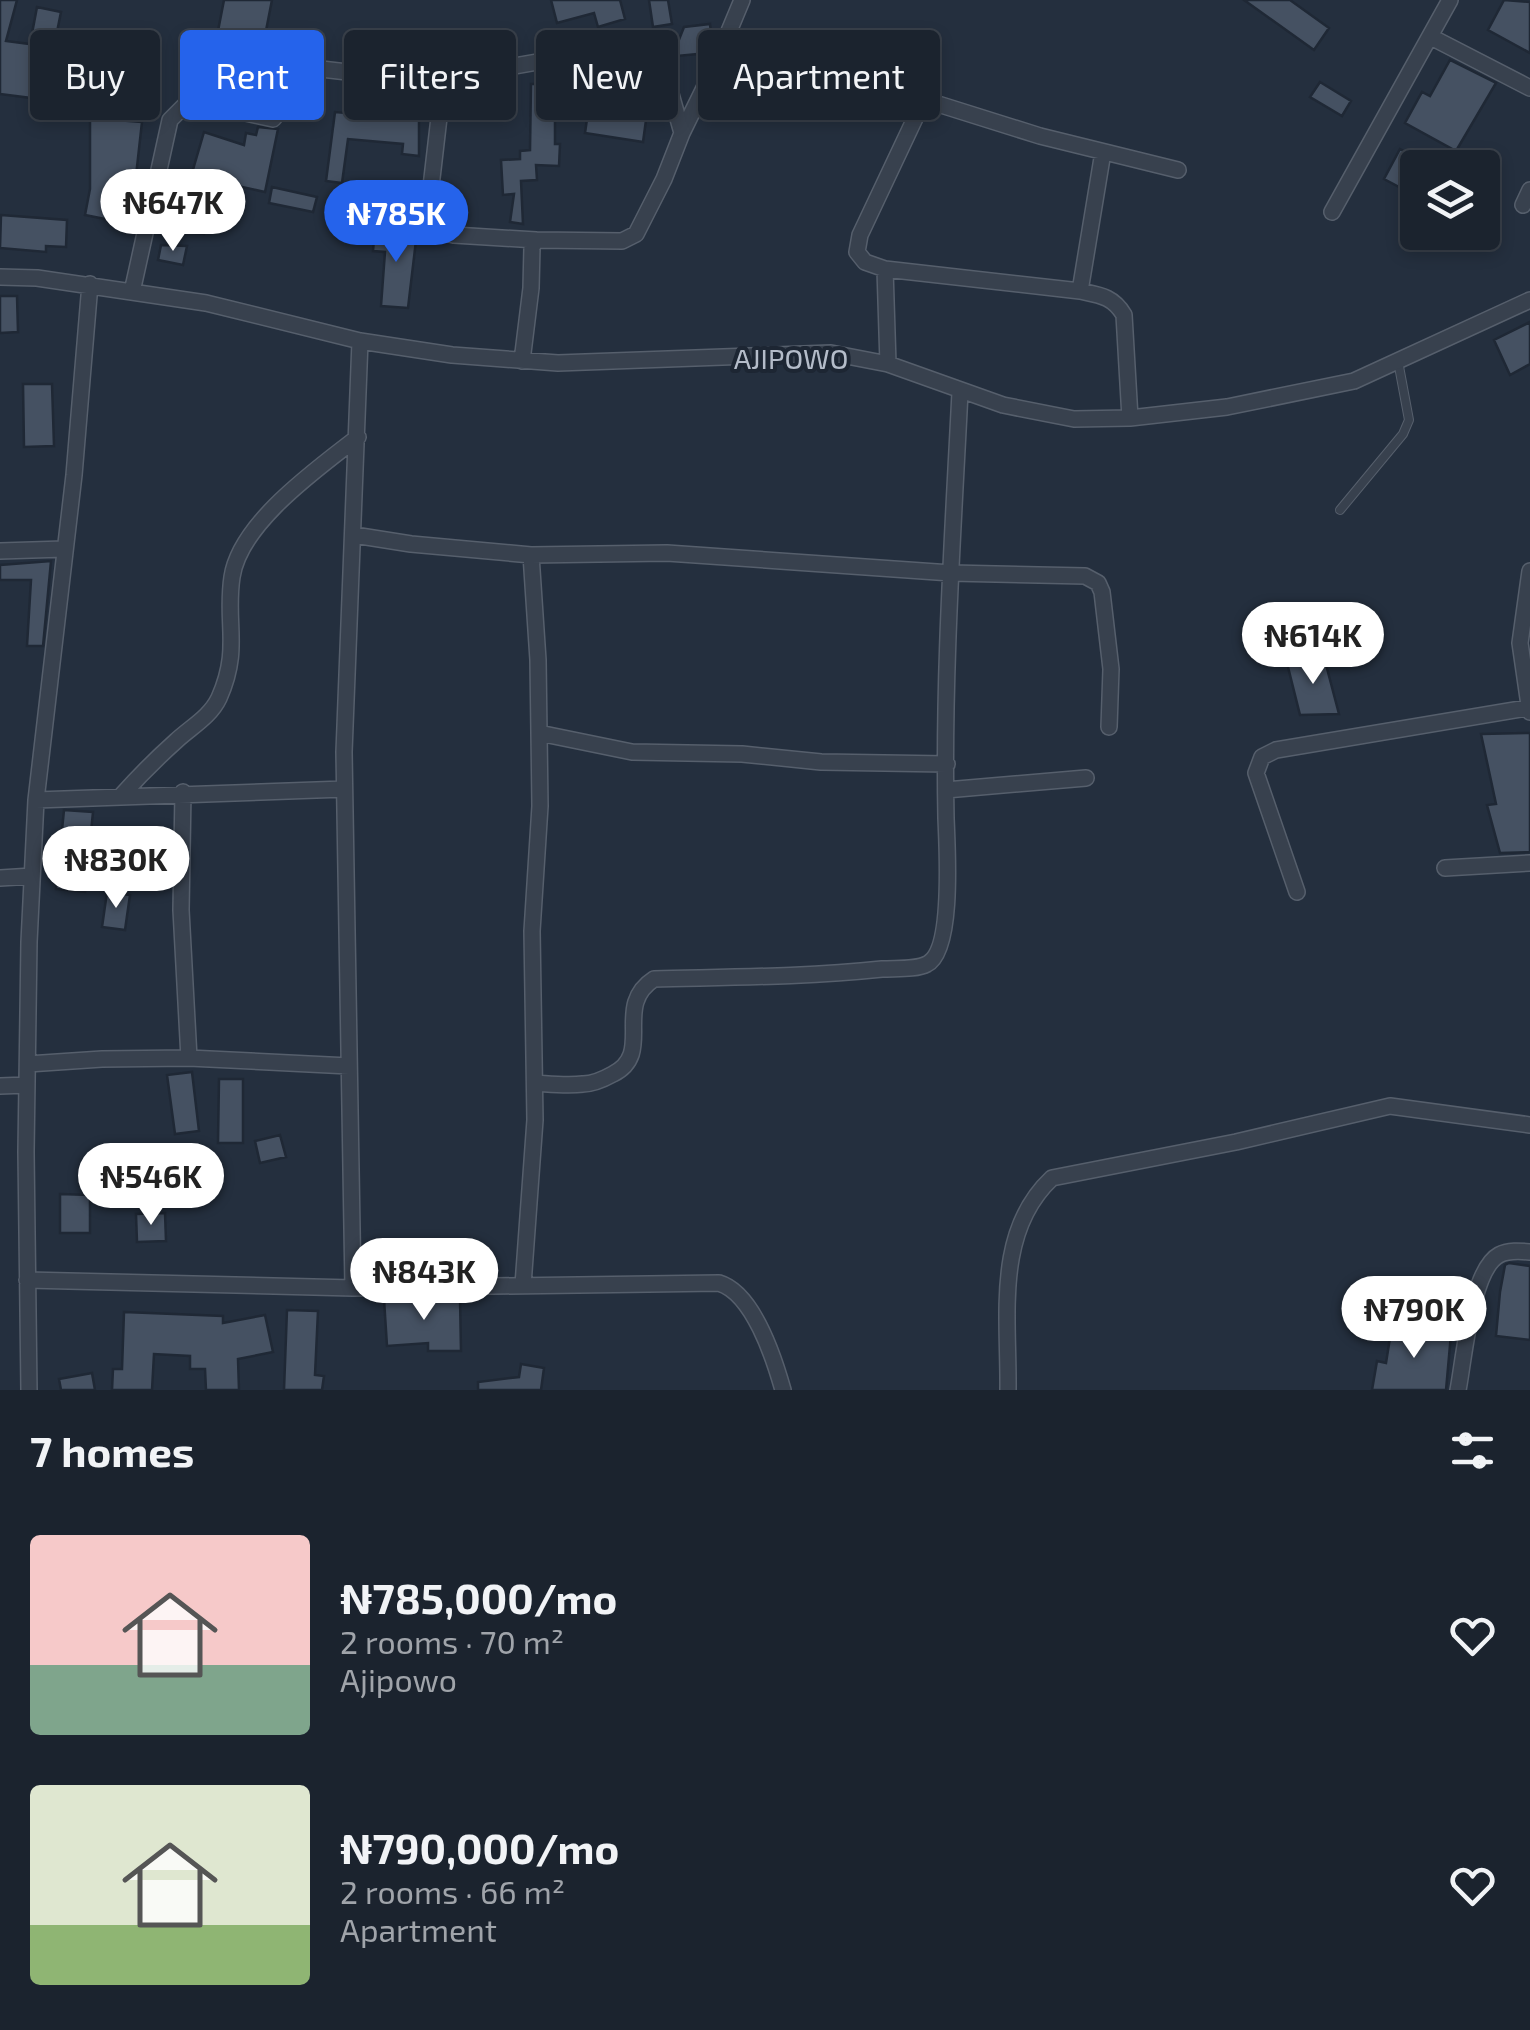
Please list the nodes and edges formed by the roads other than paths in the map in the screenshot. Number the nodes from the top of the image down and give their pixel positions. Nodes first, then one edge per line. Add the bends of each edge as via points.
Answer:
1 (742, 0) edge
2 (1450, 0) edge
3 (1431, 36) junction
4 (516, 66) edge
5 (344, 72) edge
6 (1530, 88) edge
7 (439, 120) edge
8 (682, 132) junction
9 (1103, 152) junction
10 (1178, 170) dead end
11 (1332, 212) dead end
12 (536, 240) junction
13 (885, 269) junction
14 (0, 278) edge
15 (90, 284) junction
16 (1080, 291) junction
17 (132, 292) junction
18 (1530, 300) edge
19 (360, 341) junction
20 (522, 361) junction
21 (1398, 362) junction
22 (888, 364) junction
23 (960, 392) junction
24 (1130, 418) junction
25 (358, 437) junction
26 (1340, 510) dead end
27 (354, 535) junction
28 (64, 548) junction
29 (0, 550) edge
30 (532, 554) junction
31 (1530, 571) edge
32 (950, 573) junction
33 (1529, 710) edge
34 (1109, 727) dead end
35 (539, 733) junction
36 (946, 764) junction
37 (1086, 778) dead end
38 (344, 789) junction
39 (946, 790) junction
40 (183, 792) junction
41 (122, 795) junction
42 (36, 800) junction
43 (1530, 863) edge
44 (1445, 868) dead end
45 (32, 876) junction
46 (0, 878) edge
47 (1297, 892) dead end
48 (188, 1058) junction
49 (28, 1064) junction
50 (349, 1066) junction
51 (535, 1083) junction
52 (0, 1086) edge
53 (27, 1086) junction
54 (1530, 1125) edge
55 (1530, 1252) edge
56 (27, 1280) junction
57 (523, 1285) junction
58 (354, 1288) junction
59 (29, 1390) edge
60 (783, 1390) edge
61 (1008, 1390) edge
62 (1458, 1390) edge

1 - 8 street
2 - 3 street
3 - 6 street
3 - 11 street
4 - 8 street via 646,46 662,62
5 - 17 street via 294,66 273,119 201,103 177,110
7 - 12 street via 432,229
8 - 12 street via 636,234 622,241
9 - 10 street
9 - 13 street via 938,104 925,106 860,235 857,252
9 - 16 street
12 - 20 street
13 - 16 street
13 - 22 street
14 - 15 street, AJIPOWO
15 - 17 street, AJIPOWO
15 - 28 street
16 - 24 street via 1106,296 1124,315
17 - 19 street, AJIPOWO
18 - 21 street, AJIPOWO
19 - 20 street, AJIPOWO
19 - 25 street
20 - 22 street, AJIPOWO via 831,353
21 - 24 street, AJIPOWO via 1326,388
21 - 26 lane via 1409,420
22 - 23 street, AJIPOWO
23 - 24 street, AJIPOWO via 1074,418
23 - 32 street
25 - 27 street
25 - 41 street via 300,482 256,530 232,578 233,650 218,700
27 - 30 street
27 - 38 street
28 - 29 street
28 - 42 street
30 - 32 street via 667,553
30 - 35 street
31 - 33 street via 1520,643
32 - 34 street via 1085,576 1098,584 1111,668
32 - 36 street
33 - 47 street via 1390,729 1262,757 1256,774
35 - 36 street via 632,752
35 - 51 street
36 - 39 street
37 - 39 street
38 - 40 street
38 - 50 street
39 - 51 street via 944,941 926,965 654,979 633,1009 630,1064 593,1083
40 - 41 street
40 - 48 street
41 - 42 street
42 - 45 street
43 - 44 street
45 - 46 street
45 - 49 street
48 - 49 street
48 - 50 street
49 - 53 street
50 - 58 street
51 - 57 street
52 - 53 street
53 - 56 street
54 - 61 street via 1390,1106 1052,1178 1021,1218 1010,1259
55 - 62 street via 1509,1252 1488,1264
56 - 58 street
56 - 59 street
57 - 58 street
57 - 60 street via 730,1286 762,1332

